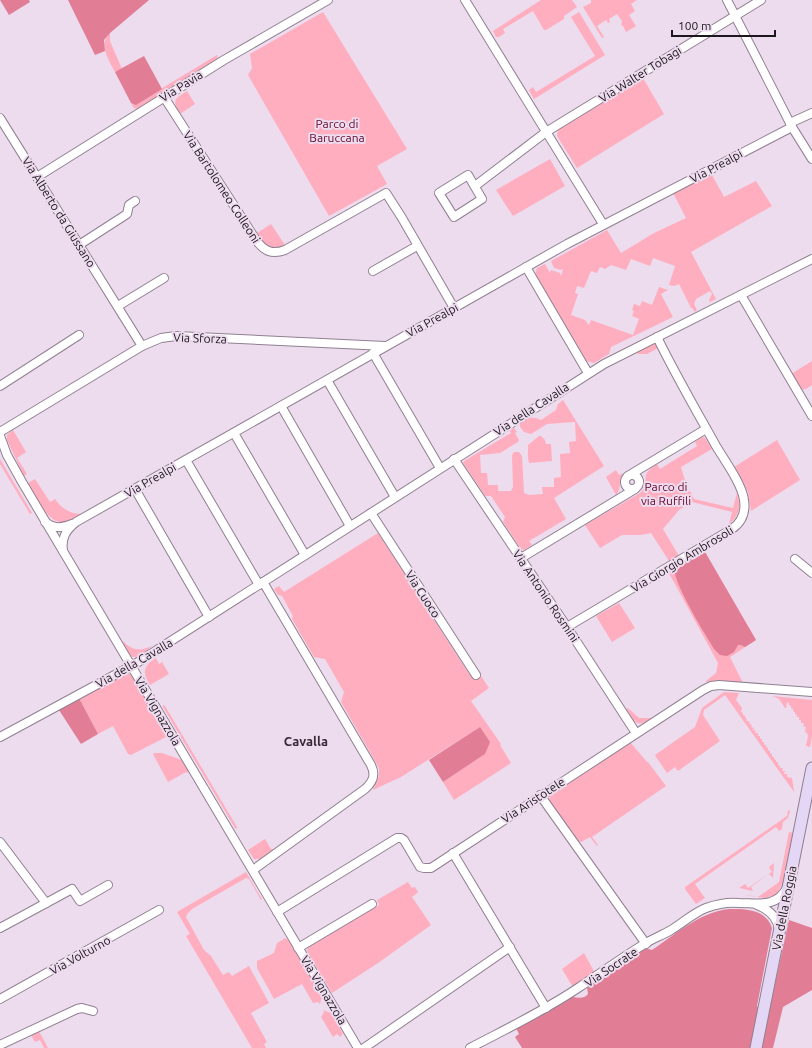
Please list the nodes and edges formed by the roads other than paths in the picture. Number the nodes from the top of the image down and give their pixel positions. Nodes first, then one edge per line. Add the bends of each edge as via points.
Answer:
1 (328, 0) edge
2 (465, 0) edge
3 (726, 0) edge
4 (761, 0) edge
5 (734, 16) junction
6 (164, 97) junction
7 (812, 113) edge
8 (0, 118) edge
9 (791, 125) junction
10 (546, 132) junction
11 (812, 159) edge
12 (37, 177) junction
13 (475, 186) junction
14 (136, 201) dead end
15 (603, 224) junction
16 (79, 245) junction
17 (417, 246) junction
18 (812, 259) edge
19 (526, 267) junction
20 (373, 271) dead end
21 (164, 278) dead end
22 (741, 296) junction
23 (118, 306) junction
24 (454, 308) junction
25 (79, 336) dead end
26 (657, 337) junction
27 (353, 345) junction
28 (142, 346) junction
29 (385, 346) junction
30 (370, 355) junction
31 (588, 373) junction
32 (327, 380) junction
33 (0, 386) edge
34 (281, 406) junction
35 (812, 416) edge
36 (706, 428) junction
37 (0, 432) edge
38 (234, 432) junction
39 (0, 436) edge
40 (454, 459) junction
41 (186, 460) junction
42 (646, 465) junction
43 (440, 468) junction
44 (627, 479) junction
45 (637, 486) junction
46 (135, 489) junction
47 (395, 497) junction
48 (617, 500) junction
49 (371, 512) junction
50 (45, 521) junction
51 (76, 522) junction
52 (350, 526) junction
53 (63, 551) junction
54 (305, 555) junction
55 (521, 558) junction
56 (795, 558) dead end
57 (812, 573) edge
58 (261, 583) junction
59 (209, 617) junction
60 (567, 627) junction
61 (131, 666) junction
62 (476, 675) dead end
63 (812, 692) edge
64 (636, 733) junction
65 (0, 737) edge
66 (812, 768) edge
67 (540, 795) junction
68 (0, 842) edge
69 (453, 853) junction
70 (253, 870) junction
71 (108, 885) dead end
72 (788, 886) junction
73 (773, 901) junction
74 (46, 902) junction
75 (372, 904) dead end
76 (756, 904) junction
77 (159, 910) dead end
78 (277, 912) junction
79 (780, 912) junction
80 (0, 928) edge
81 (646, 944) junction
82 (510, 947) junction
83 (298, 948) junction
84 (0, 999) edge
85 (546, 1008) junction
86 (93, 1011) dead end
87 (0, 1045) edge
88 (358, 1048) edge
89 (364, 1048) edge
90 (470, 1048) edge
91 (756, 1048) edge

1 - 6 street, Via Pavia
2 - 10 street
3 - 5 street
4 - 5 street, Via Walter Tobagi
5 - 9 street
5 - 10 street, Via Walter Tobagi
6 - 12 street, Via Pavia
6 - 17 street, Via Bartolomeo Colleoni via 256,240 265,250 285,250 386,193
7 - 9 street, Via Prealpi
8 - 12 street, Via Alberto da Giussano
9 - 11 street
9 - 15 street, Via Prealpi
10 - 13 street, Via Walter Tobagi
10 - 15 street
12 - 16 street, Via Alberto da Giussano
13 - 13 street via 482,199 454,218 439,193 468,175
14 - 16 street via 129,206 127,214
15 - 19 street, Via Prealpi
16 - 23 street, Via Alberto da Giussano
17 - 20 street
17 - 24 street, Via Bartolomeo Colleoni
18 - 22 street, Via della Cavalla
19 - 24 street, Via Prealpi
19 - 31 street
21 - 23 street
22 - 26 street, Via della Cavalla
22 - 35 street
23 - 28 street, Via Alberto da Giussano
24 - 29 street, Via Prealpi
25 - 33 street
26 - 31 street, Via della Cavalla
26 - 36 street, Via Giorgio Ambrosoli
27 - 28 street, Via Sforza via 176,336 161,338
27 - 29 street, Via Sforza
27 - 30 street
28 - 37 street, Via Sforza
29 - 30 street, Via Prealpi
30 - 32 street, Via Prealpi
30 - 43 street
31 - 40 street, Via della Cavalla
32 - 34 street, Via Prealpi
32 - 47 street
34 - 38 street, Via Prealpi
34 - 52 street
36 - 42 street
36 - 60 street, Via Giorgio Ambrosoli via 742,491 745,510 741,520 736,526
38 - 41 street, Via Prealpi
38 - 54 street
39 - 50 street, Via Vignazzola via 10,460
40 - 43 street, Via della Cavalla
40 - 55 street, Via Antonio Rosmini
41 - 46 street, Via Prealpi
41 - 58 street
42 - 44 street
42 - 45 street
43 - 47 street, Via della Cavalla
44 - 45 street via 628,487 631,489
44 - 45 street via 633,475 637,477
44 - 48 street
45 - 48 street
46 - 51 street, Via Prealpi
46 - 59 street
47 - 49 street, Via della Cavalla
48 - 55 street
49 - 52 street, Via della Cavalla
49 - 62 street, Via Cuoco
50 - 51 street, Via Prealpi via 59,527
50 - 53 street, Via Vignazzola
51 - 53 street, Via Prealpi via 66,531 62,541
52 - 54 street, Via della Cavalla
53 - 61 street, Via Vignazzola
54 - 58 street, Via della Cavalla
55 - 60 street, Via Antonio Rosmini
56 - 57 street
58 - 59 street, Via della Cavalla
58 - 70 street via 371,765 374,775 372,781 358,794
59 - 61 street, Via della Cavalla
60 - 64 street, Via Antonio Rosmini
61 - 65 street, Via della Cavalla
61 - 70 street, Via Vignazzola
63 - 64 street, Via Aristotele via 711,686
64 - 67 street, Via Aristotele
66 - 72 street, Via della Roggia
67 - 69 street, Via Aristotele
67 - 81 street
68 - 74 street
69 - 78 street, Via Aristotele via 431,868 424,868 418,864 404,840 397,838
69 - 82 street
70 - 78 street, Via Vignazzola
71 - 74 street via 80,901 72,888
72 - 73 street via 783,894
72 - 79 street, Via della Roggia
73 - 76 street, Via Socrate
73 - 79 street via 780,901
74 - 80 street
75 - 83 street
76 - 79 street
76 - 81 street, Via Socrate via 731,903 711,906
77 - 84 street, Via Volturno
78 - 83 street, Via Vignazzola
79 - 91 street, Via della Roggia via 780,930
81 - 85 street, Via Socrate
82 - 85 street
82 - 89 street
83 - 88 street, Via Vignazzola
85 - 90 street, Via Socrate
86 - 87 street via 77,1009

